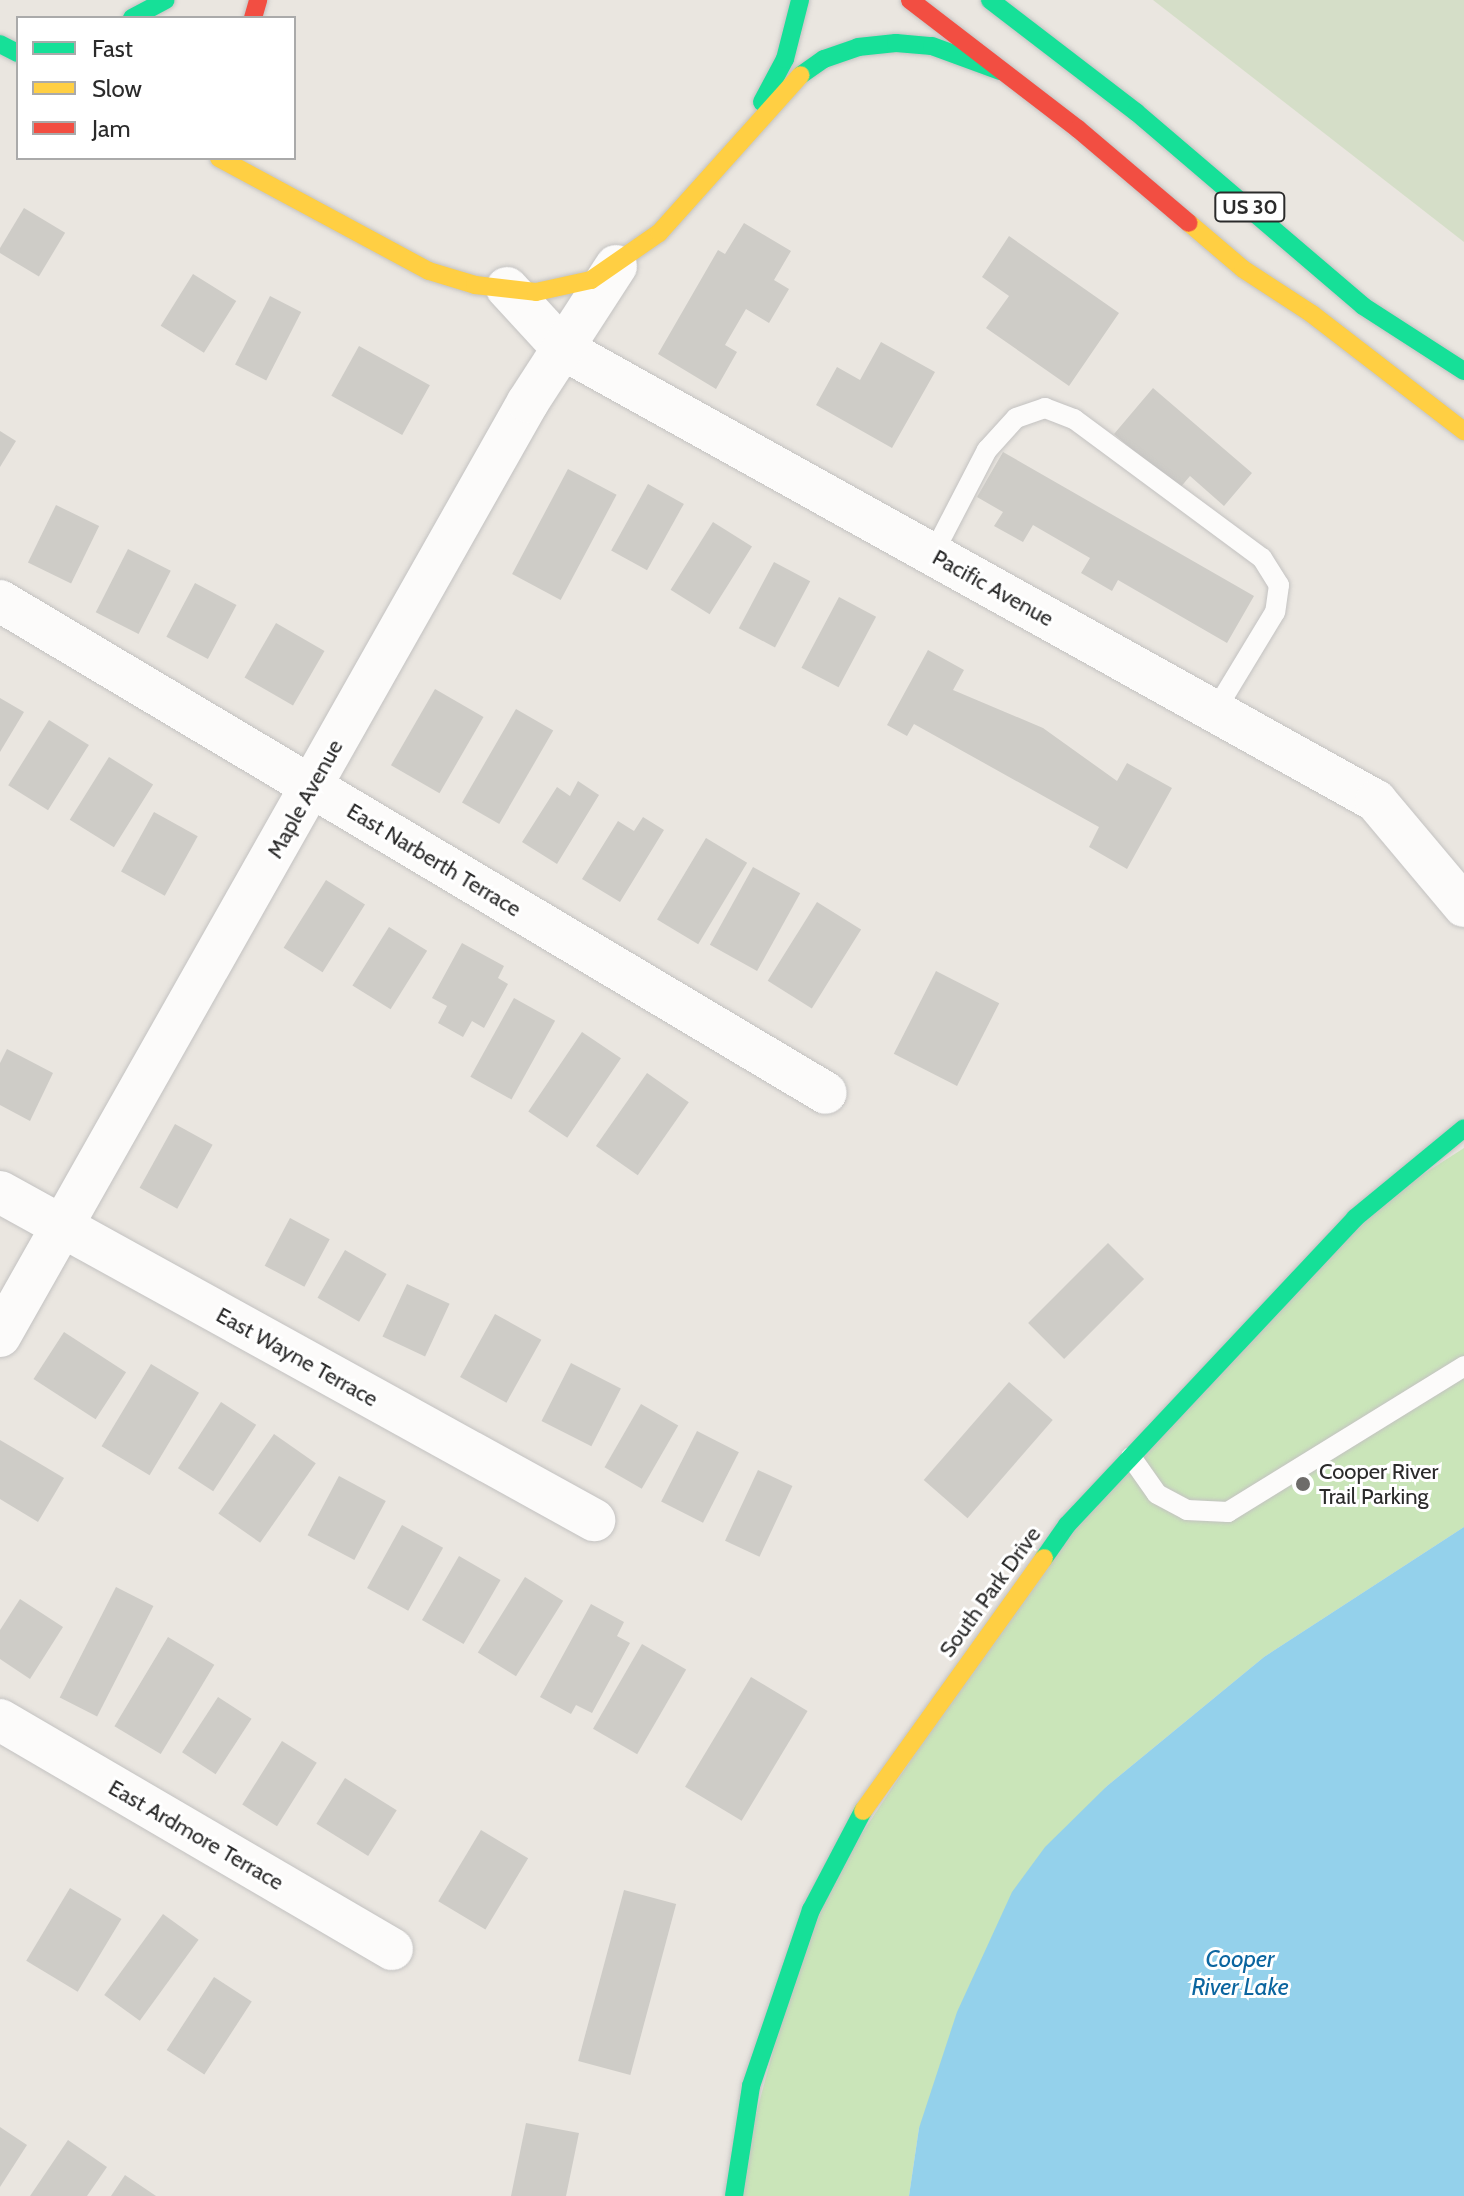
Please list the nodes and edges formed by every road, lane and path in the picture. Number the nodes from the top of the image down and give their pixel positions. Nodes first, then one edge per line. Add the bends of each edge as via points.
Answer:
1 (166, 0) edge
2 (800, 0) edge
3 (910, 0) edge
4 (990, 0) edge
5 (136, 16) edge
6 (1000, 71) junction
7 (745, 135) junction
8 (223, 160) edge
9 (299, 180) dead end
10 (336, 219) junction
11 (616, 266) junction
12 (507, 288) junction
13 (563, 349) junction
14 (1464, 371) edge
15 (1464, 431) edge
16 (933, 554) junction
17 (0, 601) edge
18 (1215, 711) junction
19 (311, 787) junction
20 (1464, 906) edge
21 (826, 1093) dead end
22 (1459, 1141) edge
23 (0, 1192) edge
24 (63, 1228) junction
25 (0, 1336) edge
26 (1464, 1366) edge
27 (1131, 1457) junction
28 (594, 1520) dead end
29 (0, 1720) edge
30 (392, 1949) dead end
31 (734, 2196) edge

1 - 5 main road
2 - 7 main road via 785,59
3 - 6 main road, US 30
4 - 14 main road, US 30 via 1148,122 1363,306
6 - 7 main road via 932,46 858,47 824,59 795,80
6 - 15 main road, US 30 via 1078,129 1243,269 1312,314
7 - 11 main road via 659,233
8 - 10 main road
9 - 10 main road
10 - 12 main road via 429,271 460,282
11 - 12 main road via 591,280 550,289
11 - 13 street, Maple Avenue
12 - 13 street, Pacific Avenue
13 - 16 street, Pacific Avenue
13 - 19 street, Maple Avenue
16 - 18 street, Pacific Avenue
16 - 18 lane via 987,450 1016,418 1045,408 1074,419 1262,558 1279,585 1275,612
17 - 19 street, East Narberth Terrace
18 - 20 street, Pacific Avenue via 1376,801
19 - 21 street, East Narberth Terrace
19 - 24 street, Maple Avenue
22 - 27 main road, South Park Drive via 1355,1218
23 - 24 street, East Wayne Terrace
24 - 25 street, Maple Avenue
24 - 28 street, East Wayne Terrace
26 - 27 lane via 1228,1512 1187,1510 1157,1494
27 - 31 main road, South Park Drive via 1067,1525 863,1811 811,1910 755,2074
29 - 30 street, East Ardmore Terrace

